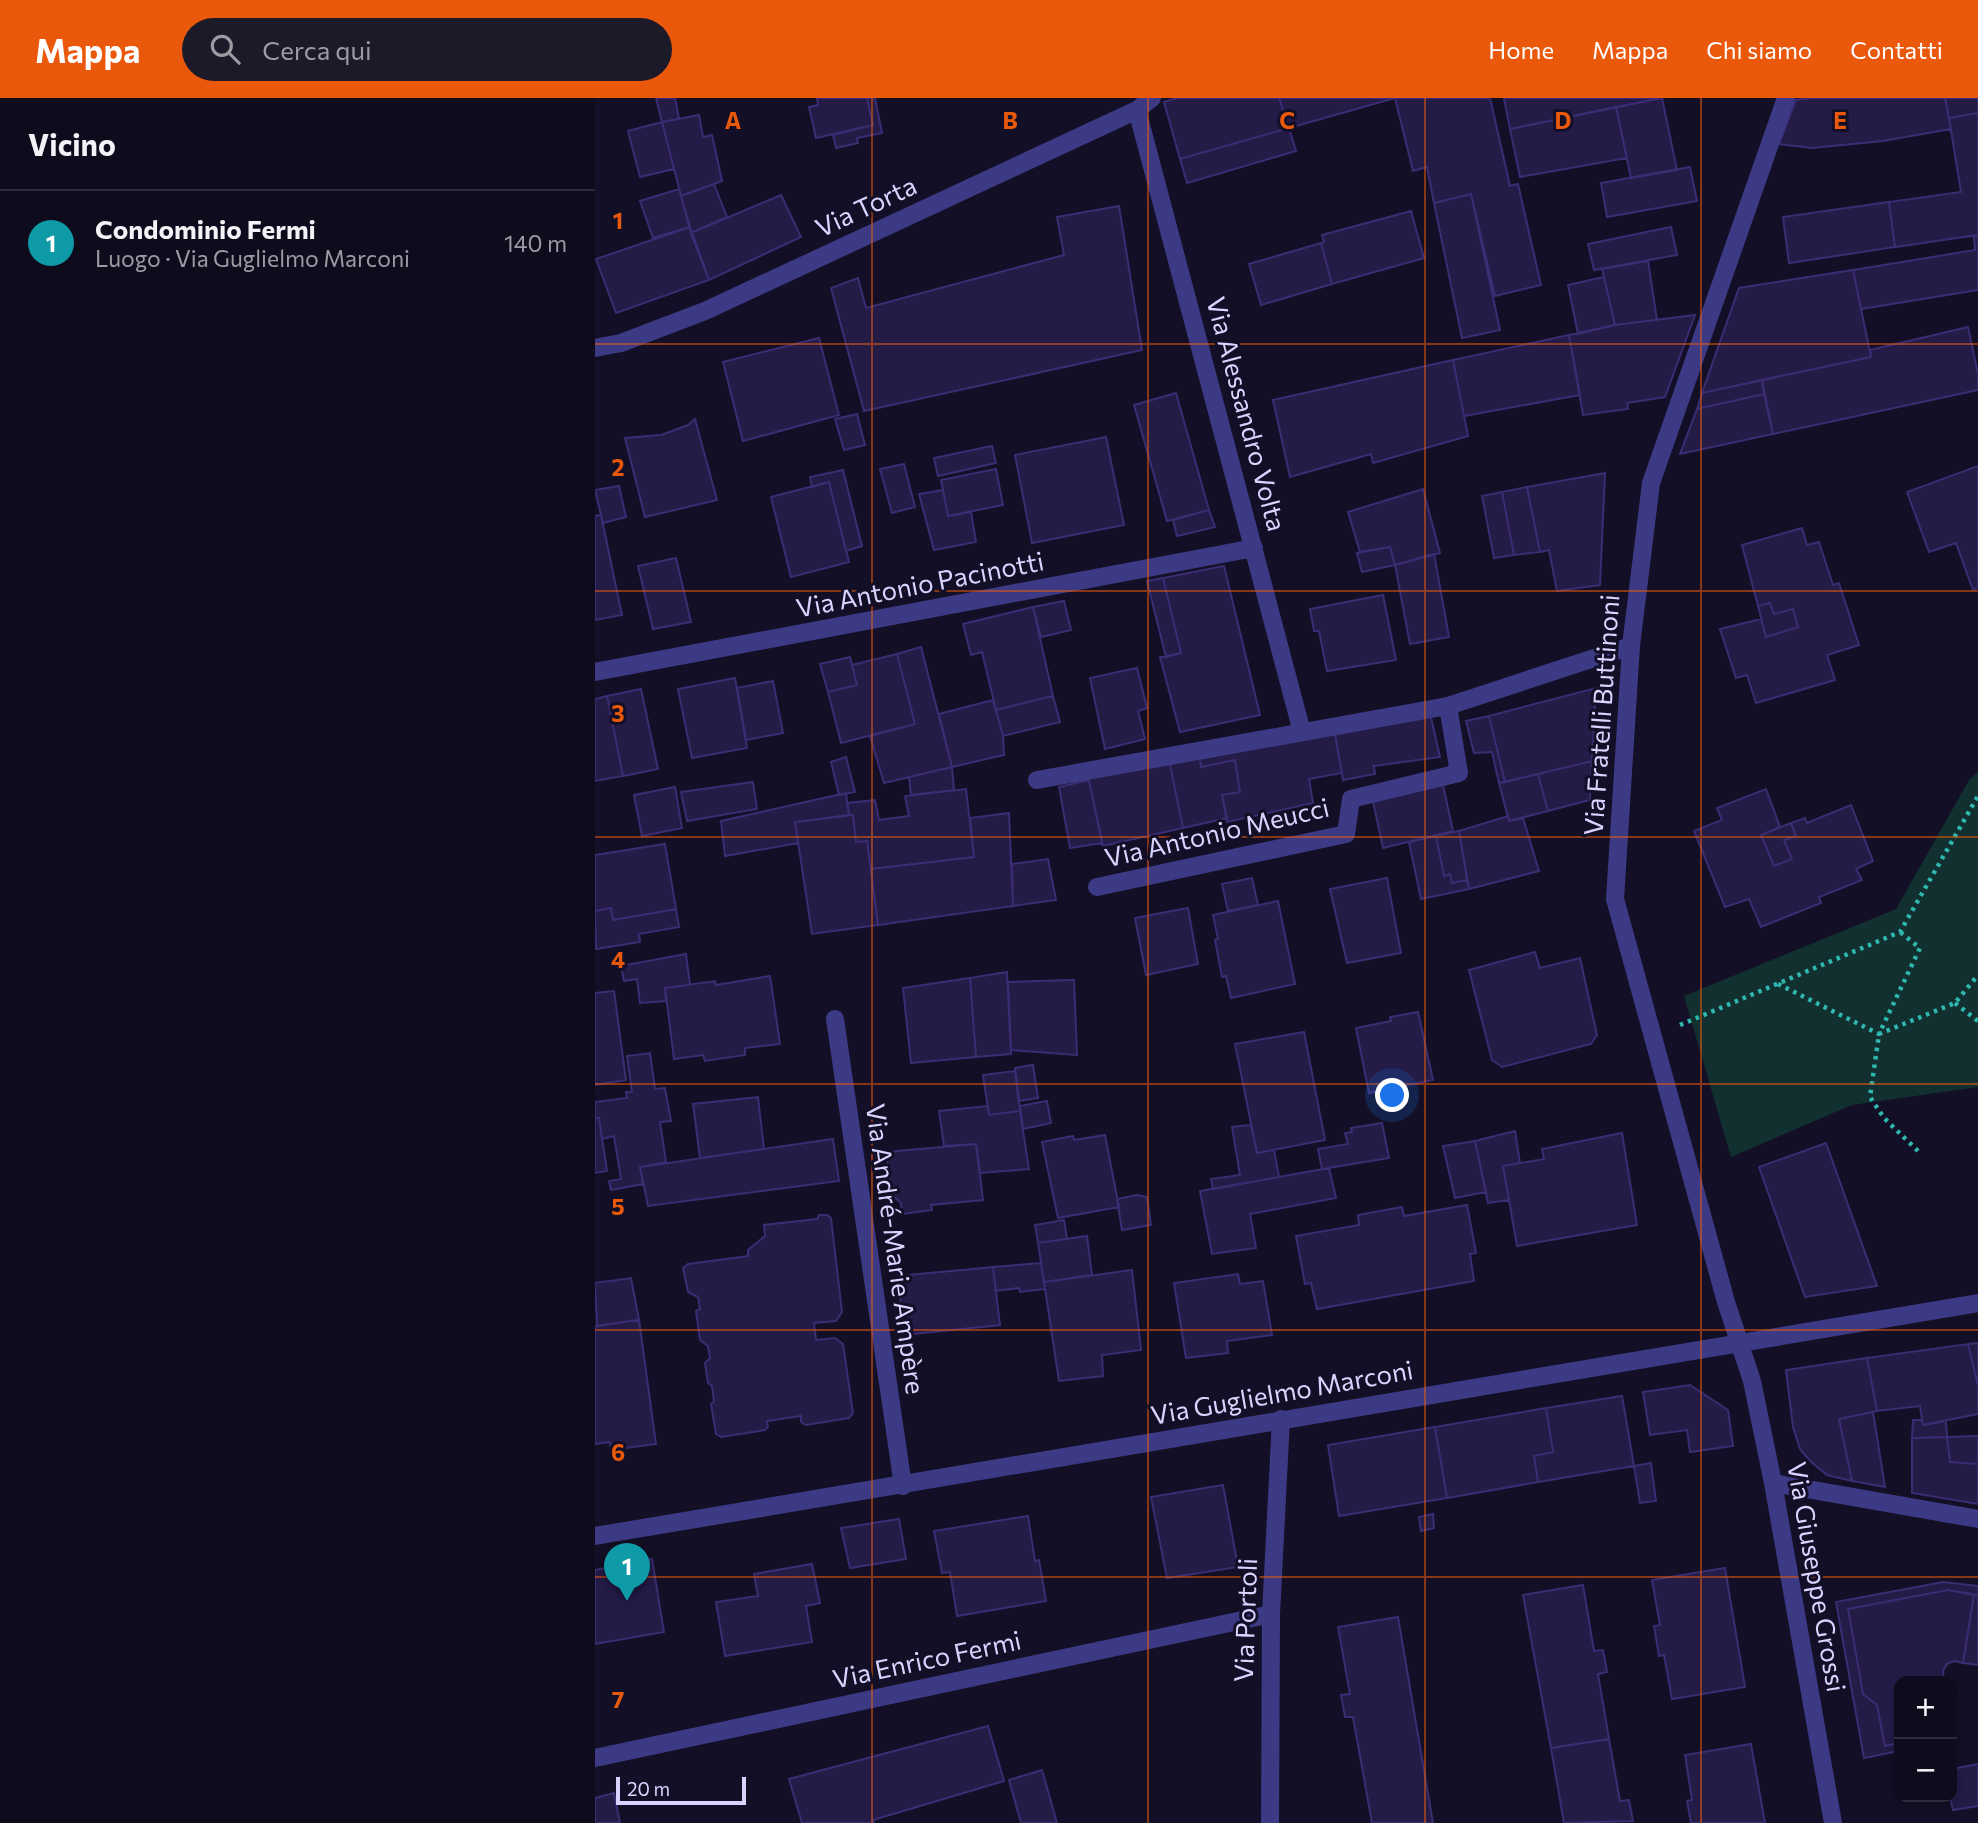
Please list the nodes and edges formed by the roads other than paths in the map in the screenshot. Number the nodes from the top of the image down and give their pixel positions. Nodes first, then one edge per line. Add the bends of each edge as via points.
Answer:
1 (1152, 98) edge
2 (1786, 98) edge
3 (1137, 110) junction
4 (595, 348) edge
5 (1254, 548) junction
6 (1631, 646) junction
7 (595, 672) edge
8 (1448, 706) junction
9 (1302, 732) junction
10 (1037, 780) dead end
11 (1097, 887) dead end
12 (835, 1019) dead end
13 (1978, 1303) edge
14 (1739, 1343) junction
15 (1281, 1419) junction
16 (1773, 1483) junction
17 (903, 1486) junction
18 (1978, 1519) edge
19 (595, 1536) edge
20 (1271, 1614) junction
21 (595, 1758) edge
22 (1270, 1823) edge
23 (1833, 1823) edge

1 - 3 street, Via Torta
2 - 6 street, Via Fratelli Buttinoni via 1651,483
3 - 4 street, Via Torta via 705,311 621,343
3 - 5 street, Via Alessandro Volta
5 - 7 street, Via Antonio Pacinotti
5 - 9 street, Via Alessandro Volta
6 - 8 street
6 - 14 street, Via Fratelli Buttinoni via 1615,899
8 - 9 street
8 - 11 street, Via Antonio Meucci via 1459,773 1351,799 1346,834
9 - 10 street
12 - 17 street, Via André-Marie Ampère
13 - 14 street, Via Guglielmo Marconi
14 - 15 street, Via Guglielmo Marconi
14 - 16 street, Via Giuseppe Grossi via 1752,1381
15 - 17 street, Via Guglielmo Marconi
15 - 20 street, Via Portoli
16 - 18 street
16 - 23 street, Via Giuseppe Grossi
17 - 19 street, Via Guglielmo Marconi
20 - 21 street, Via Enrico Fermi
20 - 22 street, Via Portoli

